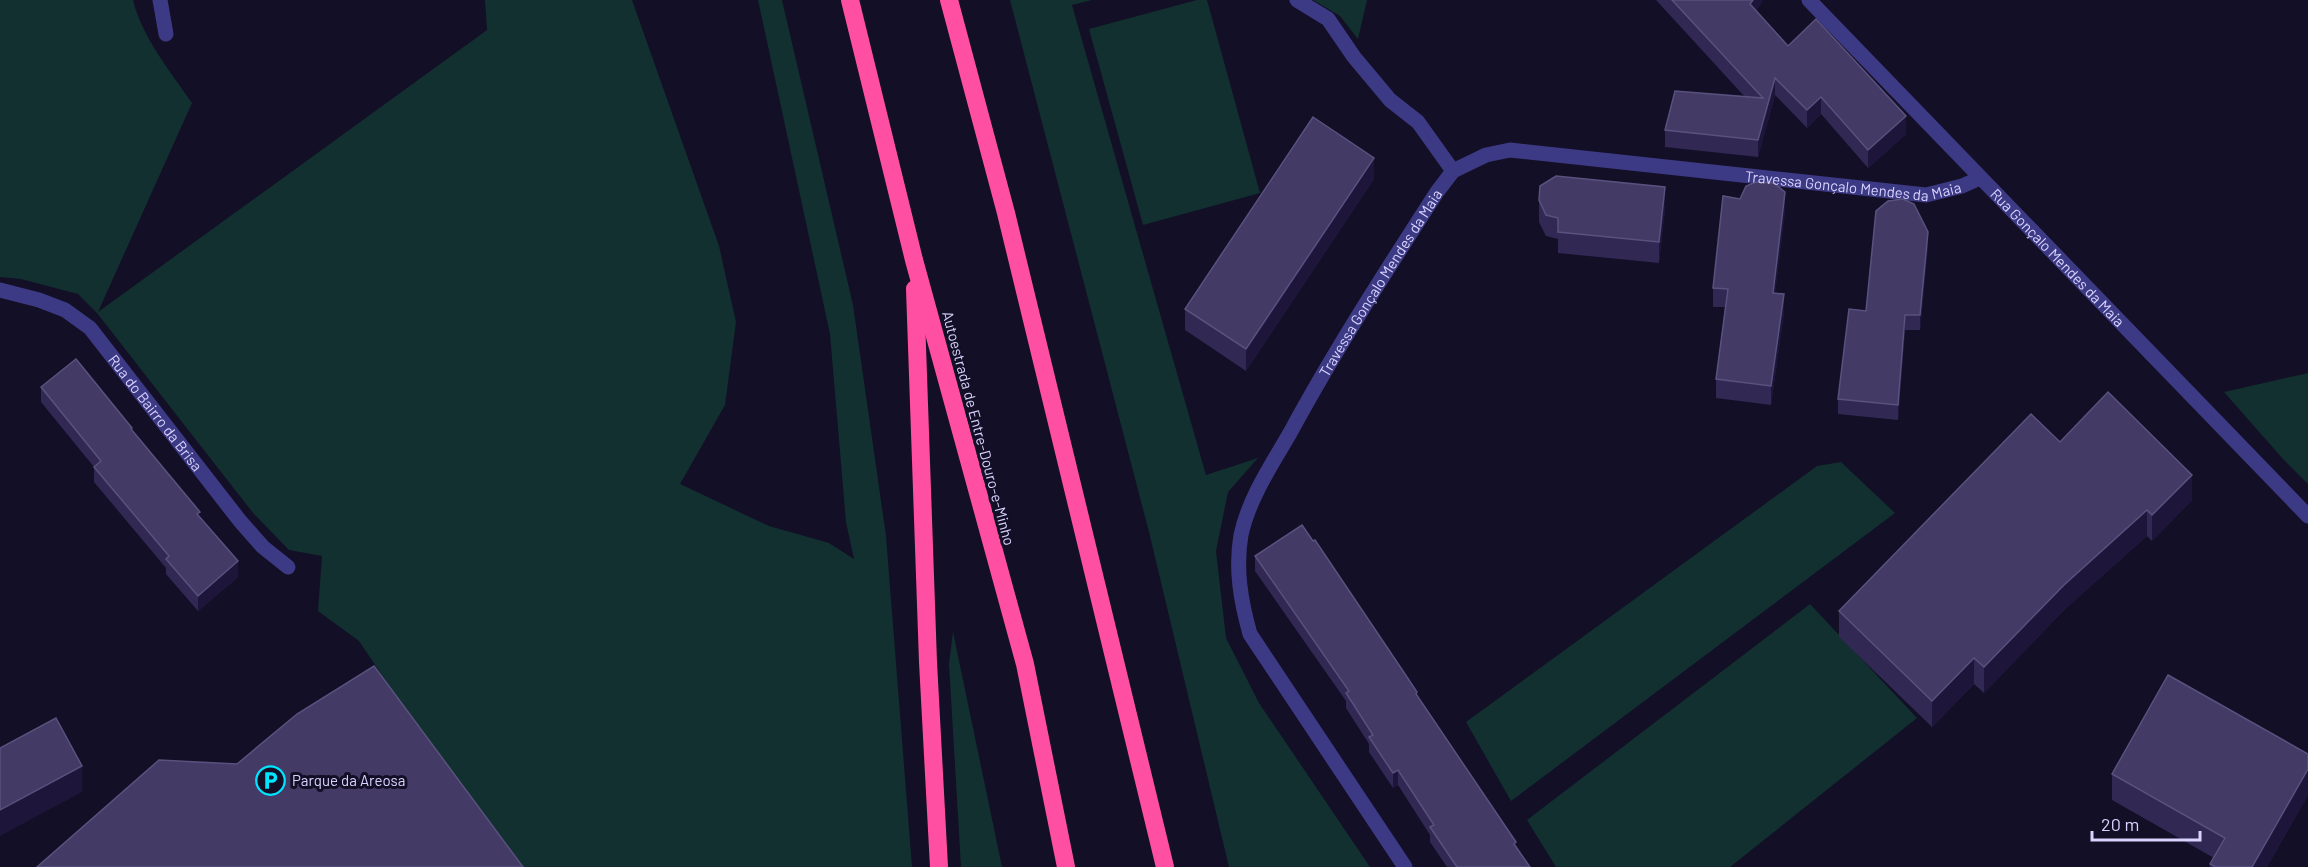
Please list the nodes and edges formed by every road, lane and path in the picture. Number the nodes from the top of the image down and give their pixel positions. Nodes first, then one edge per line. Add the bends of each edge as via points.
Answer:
1 (160, 0) edge
2 (850, 0) edge
3 (950, 0) edge
4 (1297, 0) edge
5 (1809, 0) edge
6 (166, 34) dead end
7 (1453, 171) junction
8 (1980, 178) junction
9 (914, 260) junction
10 (0, 290) edge
11 (2308, 516) edge
12 (288, 567) dead end
13 (939, 867) edge
14 (1066, 867) edge
15 (1165, 867) edge
16 (1405, 867) edge

1 - 6 street
2 - 9 highway, Autoestrada de Entre-Douro-e-Minho
3 - 15 highway
4 - 7 street via 1328,19 1390,100 1418,122
5 - 8 street, Rua Gonçalo Mendes da Maia
7 - 8 street, Travessa Gonçalo Mendes da Maia via 1486,155 1510,150 1926,195
7 - 16 street, Travessa Gonçalo Mendes da Maia via 1333,355 1250,505 1241,536 1238,569 1241,602 1250,634
8 - 11 street, Rua Gonçalo Mendes da Maia
9 - 13 highway
9 - 14 highway, Autoestrada de Entre-Douro-e-Minho via 1024,664
10 - 12 street, Rua do Bairro da Brisa via 65,310 90,328 240,521

